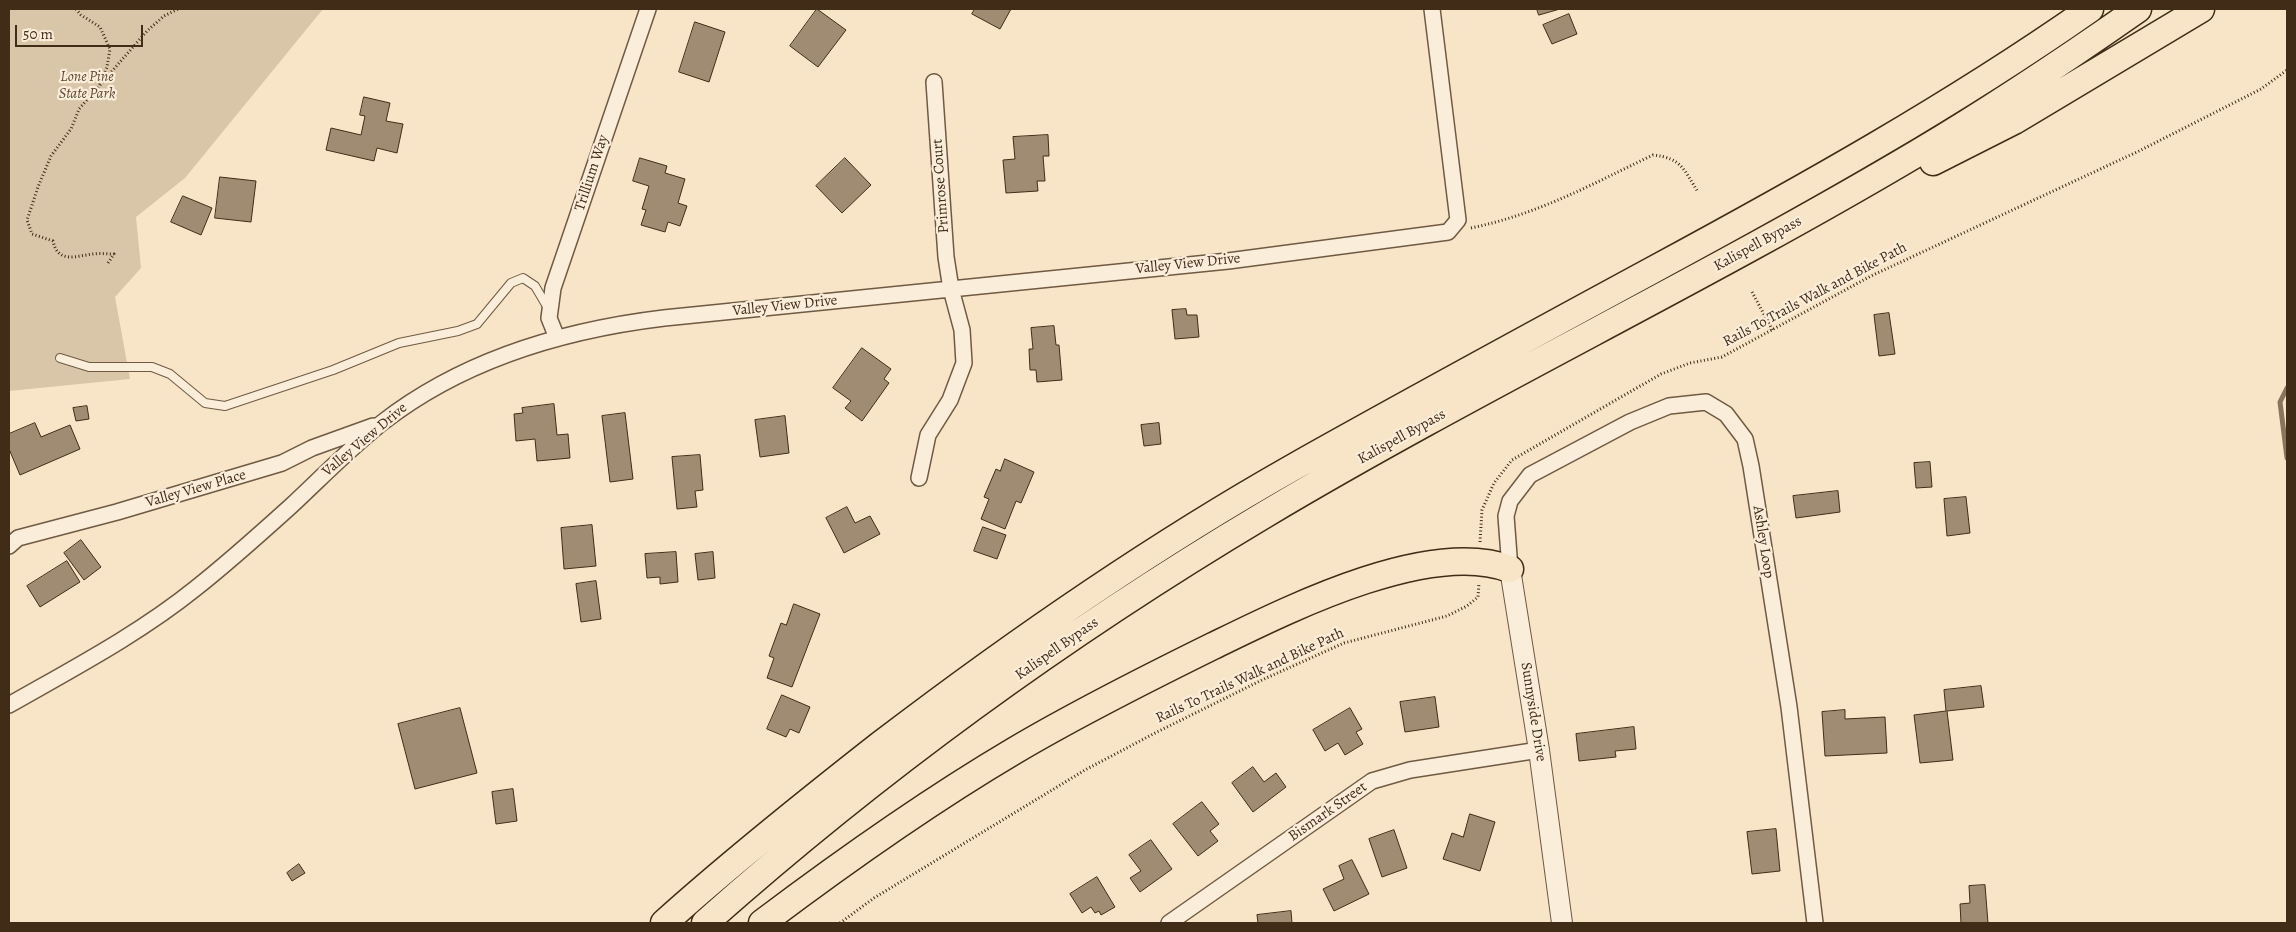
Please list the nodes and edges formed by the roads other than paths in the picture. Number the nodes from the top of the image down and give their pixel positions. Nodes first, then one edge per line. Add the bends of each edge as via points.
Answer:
1 (648, 9) edge
2 (1432, 9) edge
3 (2059, 9) edge
4 (2090, 9) edge
5 (2138, 9) edge
6 (2201, 9) edge
7 (934, 82) dead end
8 (1858, 157) junction
9 (1778, 233) junction
10 (951, 289) junction
11 (549, 310) junction
12 (557, 338) junction
13 (60, 358) dead end
14 (381, 423) junction
15 (919, 478) dead end
16 (1510, 501) joint
17 (9, 546) edge
18 (1510, 569) junction
19 (9, 706) edge
20 (1539, 750) junction
21 (664, 923) edge
22 (705, 923) edge
23 (762, 923) edge
24 (1169, 923) edge
25 (1562, 923) edge
26 (1815, 923) edge

1 - 11 street, Trillium Way via 556,280
2 - 10 street, Valley View Drive via 1458,220 1448,232 1228,260
3 - 8 highway
4 - 8 highway, Kalispell Bypass via 1977,85
5 - 9 highway, Kalispell Bypass via 1966,124
6 - 9 highway via 2014,120 1900,179
7 - 10 street, Primrose Court
8 - 21 highway, Kalispell Bypass via 1297,465 1130,568 902,728 779,824
9 - 22 highway, Kalispell Bypass via 1336,474 1163,578 1017,676 907,757
10 - 12 street, Valley View Drive via 664,318 596,328
10 - 15 street, Primrose Court via 962,330 964,363 950,400 928,435
11 - 12 street, Trillium Way via 550,323
11 - 13 lane via 535,286 523,278 511,283 477,324 458,332 400,343 225,406 205,403 170,374 152,367 89,367
12 - 14 street, Valley View Drive via 453,378
14 - 17 street, Valley View Place via 312,448 282,463 18,538
14 - 19 street, Valley View Drive via 244,547 175,604
16 - 18 street, Sunnyside Drive via 1506,516
16 - 26 street, Ashley Loop via 1530,475 1630,422 1669,406 1706,402 1726,414 1745,438 1790,707
18 - 20 street, Sunnyside Drive
18 - 23 highway via 1479,561 1435,564 1355,583 1305,602 1175,665 969,778 856,854
20 - 24 street, Bismark Street via 1410,770 1372,780
20 - 25 street, Sunnyside Drive

